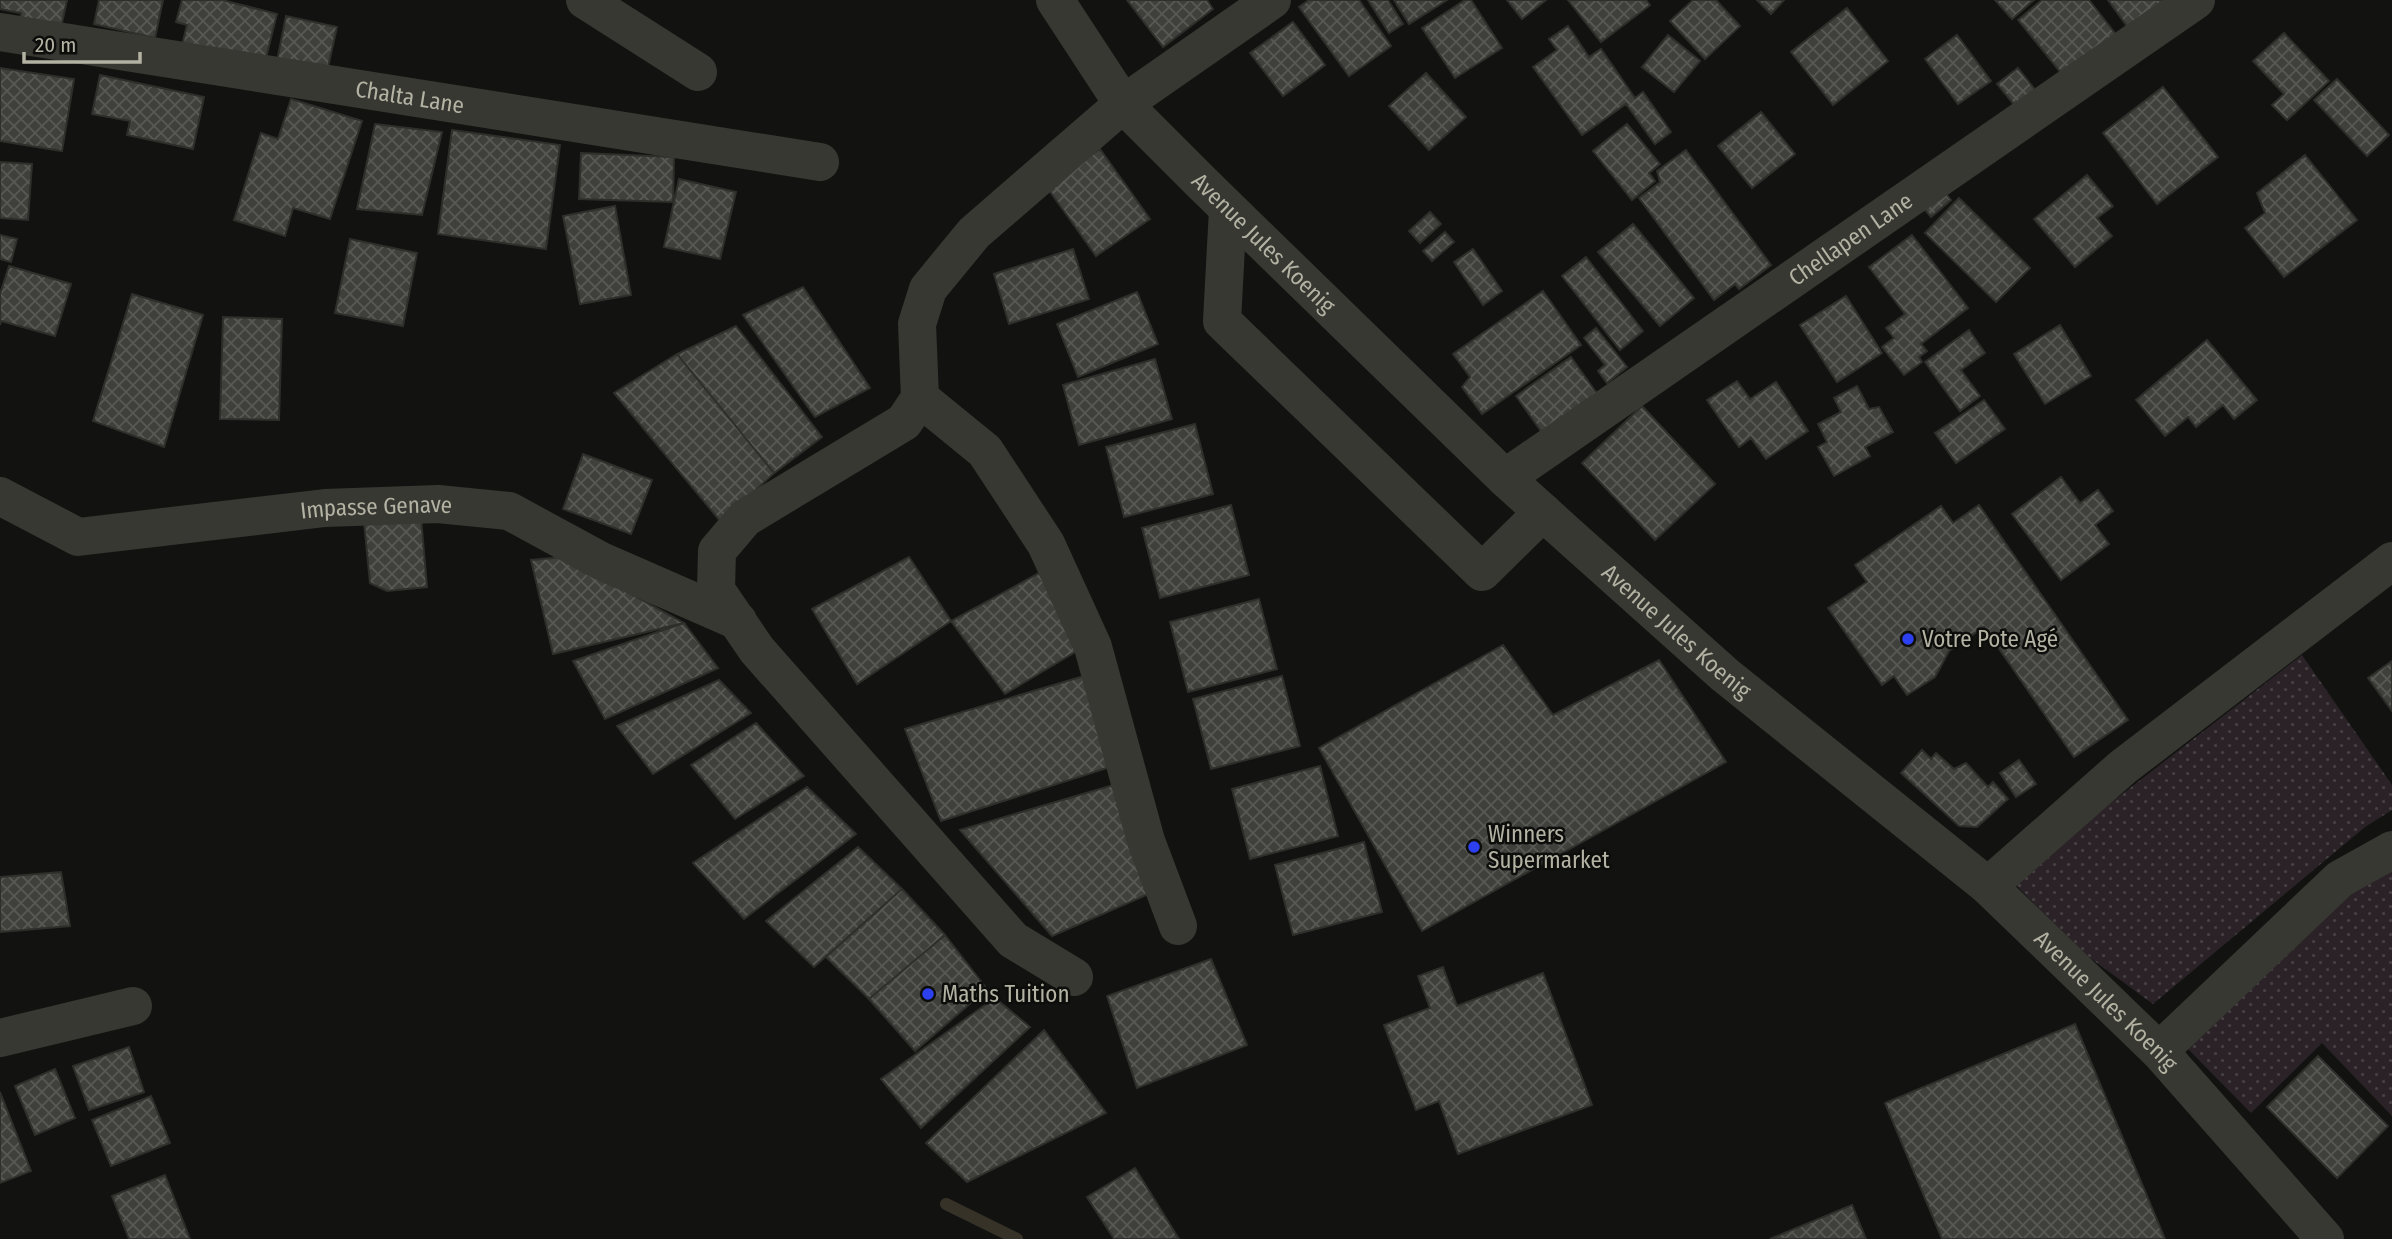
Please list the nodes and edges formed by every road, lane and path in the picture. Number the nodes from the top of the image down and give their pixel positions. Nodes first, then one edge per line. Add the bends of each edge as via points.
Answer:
1 (585, 0) edge
2 (1055, 0) edge
3 (1272, 0) edge
4 (2196, 0) edge
5 (0, 33) edge
6 (698, 72) dead end
7 (1123, 104) junction
8 (820, 162) dead end
9 (1228, 209) junction
10 (920, 398) junction
11 (1505, 478) junction
12 (0, 496) edge
13 (1543, 512) junction
14 (78, 537) junction
15 (2392, 561) edge
16 (716, 590) junction
17 (738, 621) junction
18 (2392, 850) edge
19 (1988, 886) junction
20 (1178, 926) dead end
21 (1074, 977) dead end
22 (133, 1006) dead end
23 (0, 1038) edge
24 (2159, 1051) junction
25 (2325, 1239) edge

1 - 6 street
2 - 7 street, Avenue Jules Koenig
3 - 7 street
4 - 11 street, Chellapen Lane
5 - 8 street, Chalta Lane
7 - 9 street, Avenue Jules Koenig
7 - 10 street via 974,233 928,289 916,324
9 - 11 street, Avenue Jules Koenig
9 - 13 street via 1222,321 1482,572
10 - 16 street via 904,422 744,518 717,551
10 - 20 street via 985,451 1046,544 1093,647 1146,841
11 - 13 street, Avenue Jules Koenig
12 - 14 street
13 - 19 street, Avenue Jules Koenig via 1726,675
14 - 16 street via 141,507 267,493 453,484 513,495
14 - 17 street, Impasse Genave via 325,508 438,504 509,511 601,561
15 - 19 street via 2123,767
16 - 17 street
17 - 21 street via 757,650 1013,940
18 - 24 street via 2340,879
19 - 24 street, Avenue Jules Koenig
22 - 23 street
24 - 25 street, Avenue Jules Koenig

